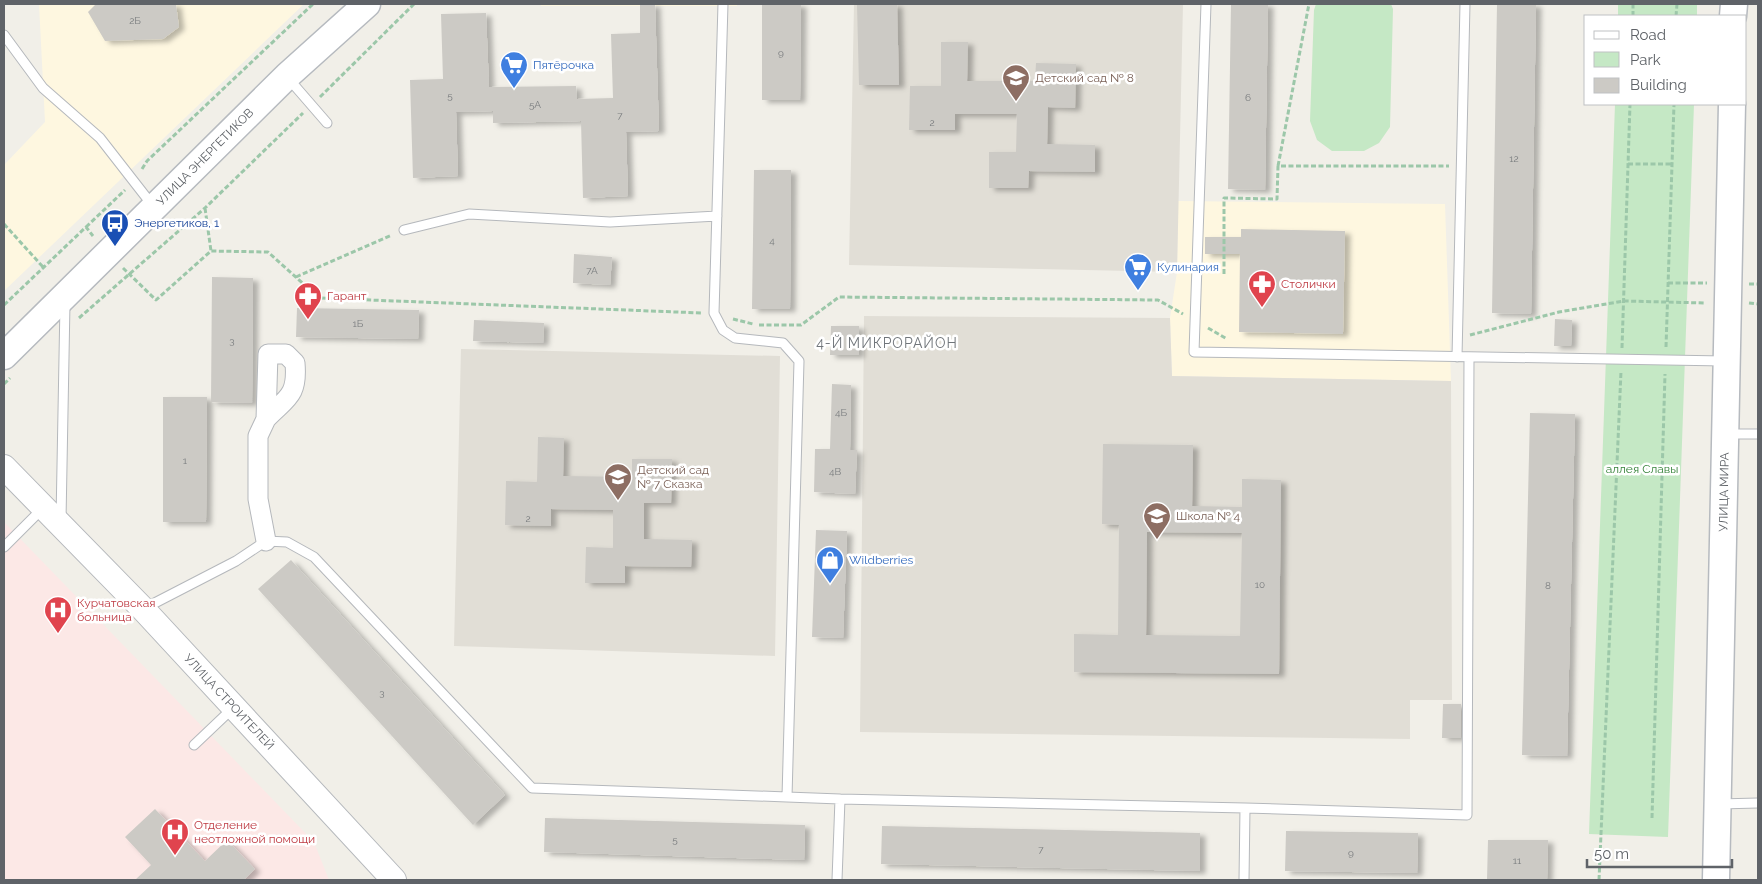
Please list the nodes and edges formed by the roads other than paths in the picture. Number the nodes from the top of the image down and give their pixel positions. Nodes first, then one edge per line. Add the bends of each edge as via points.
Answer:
1 (723, 4) edge
2 (1206, 4) edge
3 (1465, 4) edge
4 (355, 11) edge
5 (4, 35) edge
6 (287, 76) junction
7 (1732, 105) edge
8 (327, 123) dead end
9 (154, 208) junction
10 (717, 216) junction
11 (404, 230) road end
12 (65, 294) junction
13 (4, 356) edge
14 (1457, 357) junction
15 (1469, 357) junction
16 (1726, 362) junction
17 (266, 419) dead end
18 (1725, 434) junction
19 (1758, 434) edge
20 (4, 467) edge
21 (43, 507) junction
22 (61, 525) junction
23 (266, 541) junction
24 (4, 547) edge
25 (143, 609) junction
26 (234, 707) junction
27 (194, 745) dead end
28 (787, 797) junction
29 (840, 798) junction
30 (1758, 803) edge
31 (1717, 804) junction
32 (1245, 808) junction
33 (394, 880) edge
34 (837, 880) edge
35 (1244, 880) edge
36 (1716, 880) edge

1 - 10 lane
2 - 14 lane via 1194,352
3 - 14 lane
4 - 6 main road, УЛИЦА ЭНЕРГЕТИКОВ
5 - 9 lane via 43,88 100,138
6 - 8 lane
6 - 9 main road, УЛИЦА ЭНЕРГЕТИКОВ
7 - 16 main road, УЛИЦА МИРА
9 - 12 main road, УЛИЦА ЭНЕРГЕТИКОВ
10 - 11 lane via 610,222 469,214
10 - 28 lane via 714,313 723,330 735,338 783,343 799,361
12 - 13 main road, УЛИЦА ЭНЕРГЕТИКОВ
12 - 22 lane
14 - 15 lane
15 - 16 lane
15 - 32 lane via 1467,815
16 - 18 main road, УЛИЦА МИРА
17 - 23 street via 258,436 258,499
18 - 19 lane
18 - 31 main road, УЛИЦА МИРА
20 - 21 street, УЛИЦА СТРОИТЕЛЕЙ
21 - 22 street, УЛИЦА СТРОИТЕЛЕЙ
21 - 24 lane
22 - 25 street, УЛИЦА СТРОИТЕЛЕЙ
23 - 25 lane via 236,562
23 - 28 lane via 287,542 314,557 532,788
25 - 26 street, УЛИЦА СТРОИТЕЛЕЙ
26 - 27 lane
26 - 33 street, УЛИЦА СТРОИТЕЛЕЙ
28 - 29 lane
29 - 32 lane
29 - 34 lane
30 - 31 lane
31 - 36 main road, УЛИЦА МИРА
32 - 35 lane

